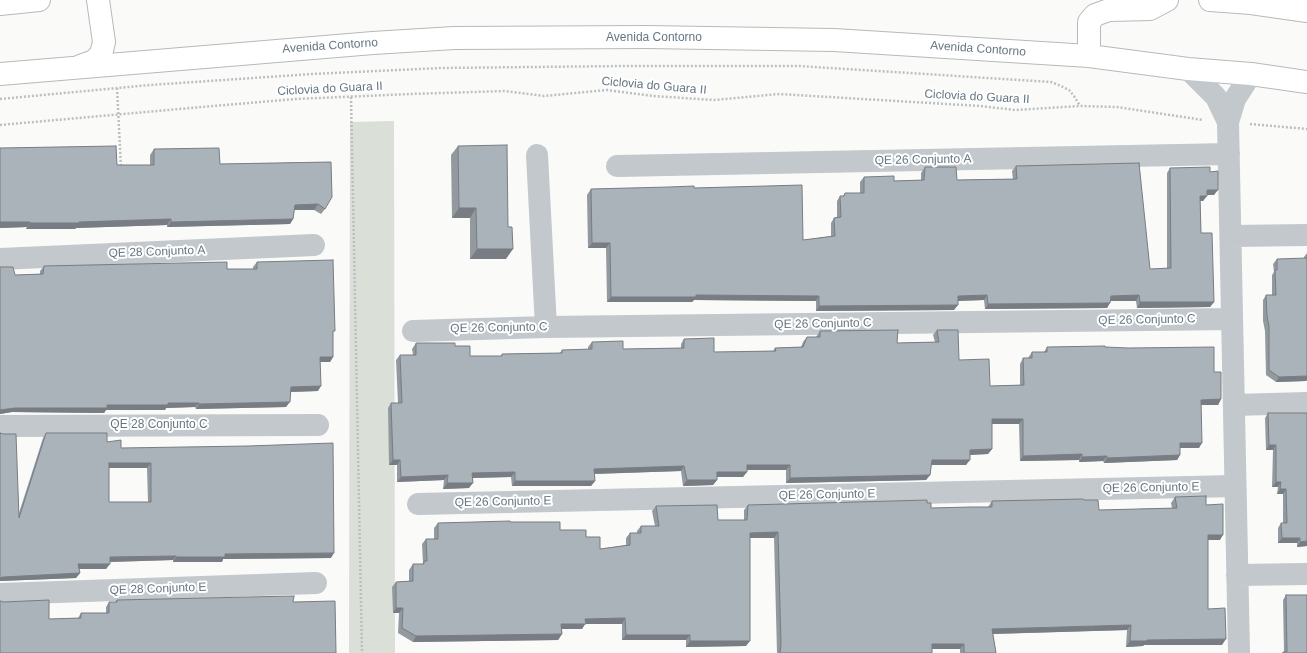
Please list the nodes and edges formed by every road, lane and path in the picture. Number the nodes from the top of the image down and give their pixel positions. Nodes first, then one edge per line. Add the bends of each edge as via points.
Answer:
1 (39, 0) edge
2 (98, 0) edge
3 (1167, 0) edge
4 (1210, 0) edge
5 (0, 4) edge
6 (1304, 9) edge
7 (1089, 56) junction
8 (79, 66) junction
9 (1188, 69) junction
10 (0, 74) edge
11 (1251, 74) junction
12 (1307, 82) edge
13 (117, 88) junction
14 (351, 97) junction
15 (0, 99) edge
16 (1080, 106) junction
17 (118, 115) junction
18 (1228, 122) junction
19 (0, 125) edge
20 (1307, 130) edge
21 (1229, 154) junction
22 (537, 155) dead end
23 (617, 166) dead end
24 (121, 168) edge
25 (1307, 235) edge
26 (1231, 236) junction
27 (314, 245) dead end
28 (0, 259) edge
29 (1232, 319) junction
30 (546, 327) junction
31 (413, 330) dead end
32 (1307, 404) edge
33 (1234, 405) junction
34 (318, 425) dead end
35 (0, 426) edge
36 (1236, 486) junction
37 (418, 504) dead end
38 (1307, 574) edge
39 (1237, 575) junction
40 (316, 583) dead end
41 (0, 594) edge
42 (362, 653) edge
43 (1239, 653) edge

1 - 5 main road
2 - 8 main road via 104,42 101,54 94,61
3 - 7 main road via 1150,9 1109,10 1095,16 1089,22
4 - 6 main road
7 - 8 main road, Avenida Contorno via 834,40 462,38
7 - 9 main road, Avenida Contorno
8 - 10 main road, Avenida Contorno
9 - 11 main road, Avenida Contorno
9 - 18 street via 1216,97
11 - 12 main road, Avenida Contorno
11 - 18 street via 1235,99
13 - 15 path
13 - 16 path via 441,68 799,66 1051,82 1069,90
13 - 17 path
14 - 16 path, Ciclovia do Guara II via 505,91 544,96 607,90 714,100 779,94 1015,110
14 - 17 path, Ciclovia do Guara II via 228,104
14 - 42 path
16 - 18 path, Ciclovia do Guara II via 1117,107
17 - 19 path, Ciclovia do Guara II
17 - 24 path
18 - 20 path, Ciclovia do Guara II
18 - 21 street
21 - 23 street, QE 26 Conjunto A
21 - 26 street
22 - 30 street
25 - 26 street
26 - 29 street
27 - 28 street, QE 28 Conjunto A
29 - 30 street, QE 26 Conjunto C
29 - 33 street
30 - 31 street, QE 26 Conjunto C
32 - 33 street
33 - 36 street
34 - 35 street, QE 28 Conjunto C
36 - 37 street, QE 26 Conjunto E
36 - 39 street
38 - 39 street
39 - 43 street
40 - 41 street, QE 28 Conjunto E

